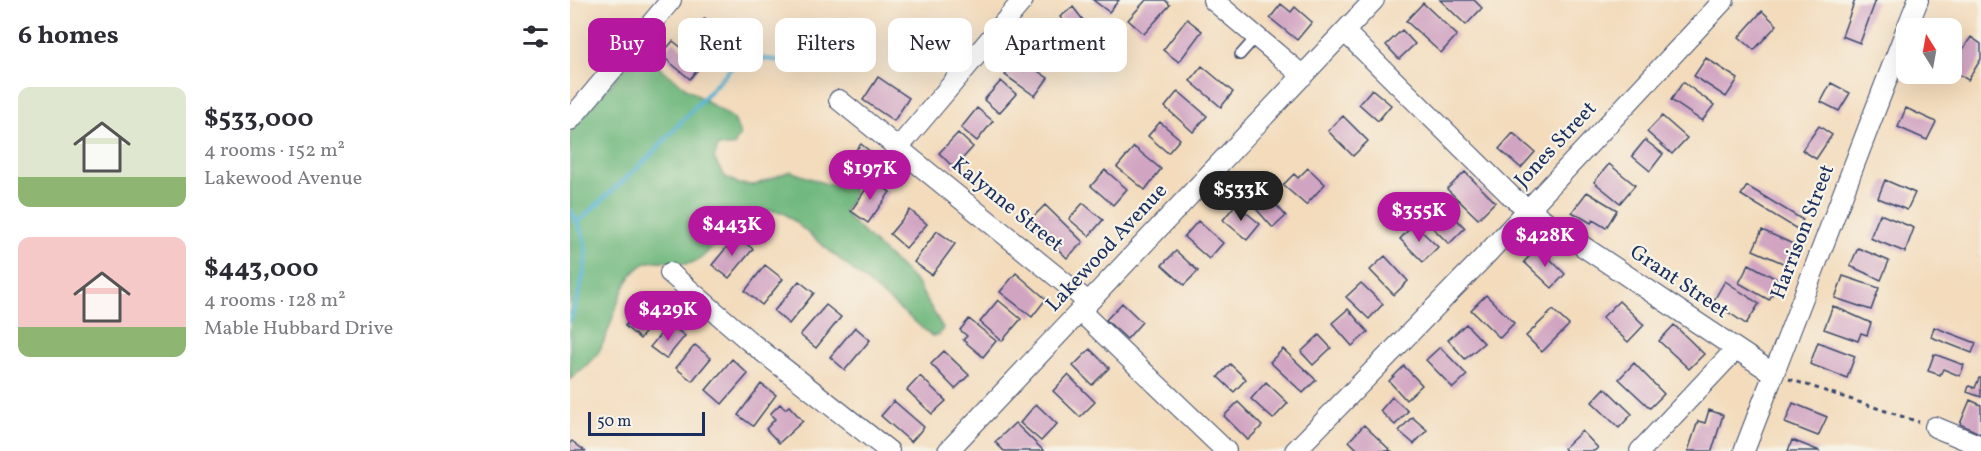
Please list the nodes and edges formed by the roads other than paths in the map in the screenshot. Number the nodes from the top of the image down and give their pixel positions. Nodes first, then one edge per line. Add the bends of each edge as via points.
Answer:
1 (671, 0) edge
2 (1023, 0) edge
3 (1213, 0) edge
4 (1374, 0) edge
5 (1724, 0) edge
6 (1918, 0) edge
7 (1911, 18) edge
8 (1345, 32) junction
9 (1256, 37) junction
10 (1240, 55) dead end
11 (1896, 58) edge
12 (1303, 76) junction
13 (839, 100) dead end
14 (570, 120) edge
15 (898, 148) junction
16 (1528, 209) junction
17 (670, 273) dead end
18 (1084, 306) junction
19 (1736, 349) junction
20 (1774, 374) junction
21 (1935, 427) road end
22 (1981, 446) edge
23 (889, 451) edge
24 (948, 451) edge
25 (1226, 451) edge
26 (1295, 451) edge
27 (1640, 451) edge
28 (1744, 451) edge

1 - 14 street
2 - 15 street
3 - 9 street
4 - 8 street, Lakewood Avenue
5 - 16 street, Jones Street
6 - 7 street, Harrison Street
8 - 12 street, Lakewood Avenue
8 - 16 street, Grant Street
9 - 10 lane
9 - 12 street
11 - 20 street, Harrison Street
12 - 18 street, Lakewood Avenue
13 - 15 street, Kalynne Street
15 - 18 street, Kalynne Street
16 - 19 street, Grant Street
16 - 26 street, Jones Street
17 - 23 street
18 - 24 street, Lakewood Avenue
18 - 25 street, Kalynne Street
19 - 20 street, Grant Street
19 - 27 street
20 - 28 street, Harrison Street
21 - 22 street

